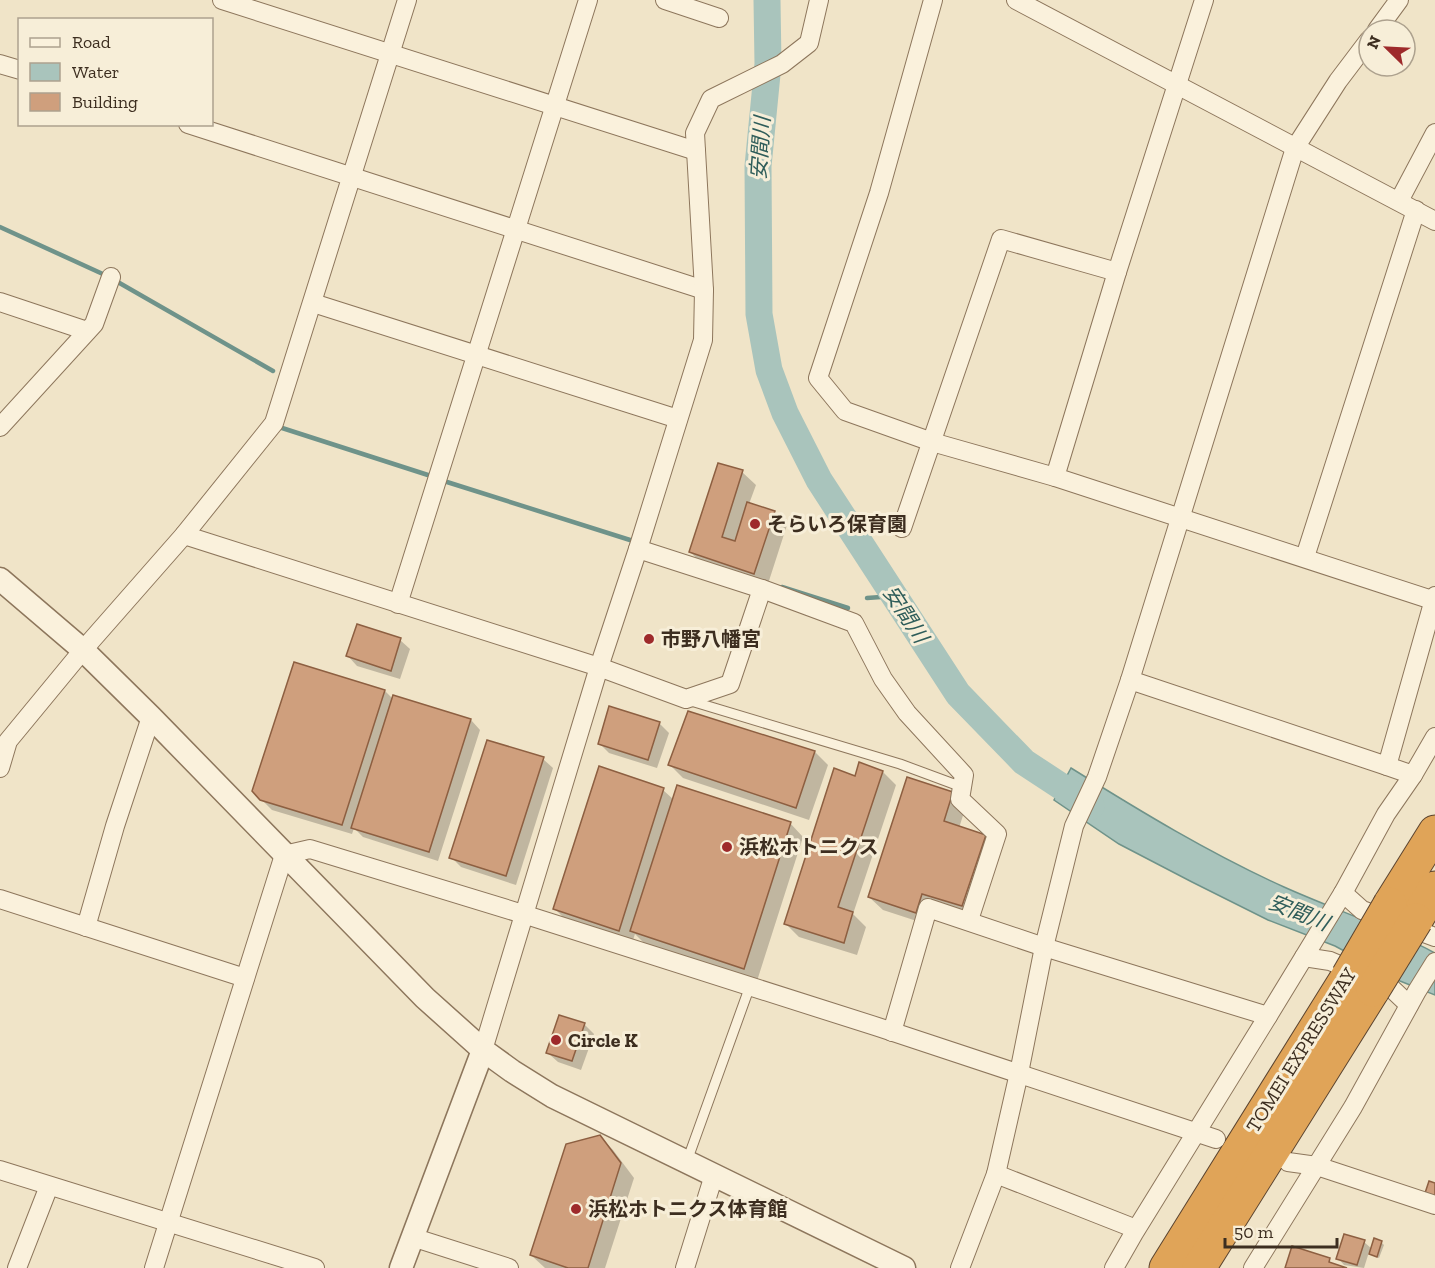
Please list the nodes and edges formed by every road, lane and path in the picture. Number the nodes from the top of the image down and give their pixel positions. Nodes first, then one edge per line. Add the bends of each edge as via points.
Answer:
1 (222, 0) edge
2 (407, 0) edge
3 (588, 0) edge
4 (665, 0) edge
5 (819, 0) edge
6 (933, 0) edge
7 (1016, 0) edge
8 (1204, 0) edge
9 (1399, 0) edge
10 (719, 18) dead end
11 (1386, 18) edge
12 (390, 55) junction
13 (1357, 56) edge
14 (0, 64) edge
15 (18, 69) edge
16 (1177, 84) junction
17 (555, 107) junction
18 (194, 126) edge
19 (1435, 132) edge
20 (1295, 148) junction
21 (696, 151) junction
22 (352, 177) junction
23 (1399, 201) junction
24 (1416, 210) junction
25 (1435, 221) edge
26 (516, 229) junction
27 (1117, 272) junction
28 (111, 277) dead end
29 (704, 290) junction
30 (0, 302) edge
31 (313, 303) junction
32 (87, 331) junction
33 (476, 355) junction
34 (678, 419) junction
35 (0, 427) edge
36 (932, 442) junction
37 (1055, 477) junction
38 (1181, 518) junction
39 (902, 528) dead end
40 (184, 535) junction
41 (638, 549) junction
42 (1305, 557) junction
43 (0, 579) edge
44 (762, 589) junction
45 (1435, 599) edge
46 (398, 604) junction
47 (83, 650) junction
48 (599, 667) junction
49 (1130, 680) junction
50 (686, 699) junction
51 (151, 717) junction
52 (1435, 738) edge
53 (4, 740) edge
54 (1388, 766) junction
55 (0, 768) edge
56 (1413, 775) junction
57 (962, 787) junction
58 (1435, 832) edge
59 (284, 855) junction
60 (1435, 888) edge
61 (1341, 895) junction
62 (0, 899) edge
63 (523, 914) junction
64 (969, 920) junction
65 (1414, 920) edge
66 (86, 927) junction
67 (1044, 947) junction
68 (1307, 952) junction
69 (1435, 962) edge
70 (245, 978) junction
71 (1360, 983) junction
72 (750, 986) junction
73 (1413, 998) junction
74 (1268, 1016) junction
75 (892, 1032) junction
76 (483, 1050) junction
77 (1019, 1073) junction
78 (1196, 1132) junction
79 (1216, 1139) dead end
80 (686, 1162) junction
81 (1288, 1162) dead end
82 (1317, 1166) junction
83 (0, 1170) edge
84 (996, 1174) junction
85 (714, 1176) junction
86 (49, 1186) junction
87 (1435, 1205) edge
88 (168, 1221) junction
89 (1136, 1229) junction
90 (412, 1237) junction
91 (17, 1268) edge
92 (154, 1268) edge
93 (315, 1268) edge
94 (401, 1268) edge
95 (509, 1268) edge
96 (686, 1268) edge
97 (904, 1268) edge
98 (960, 1268) edge
99 (1114, 1268) edge
100 (1166, 1268) edge
101 (1199, 1268) edge
102 (1253, 1268) edge

1 - 12 street
2 - 12 street
3 - 17 street
4 - 10 street
5 - 21 street via 809,43 782,64 711,99 695,133
6 - 36 street via 879,193 818,378 845,411
7 - 16 street
8 - 16 street
9 - 11 street
12 - 17 street
12 - 22 street
13 - 20 street
14 - 15 street
16 - 20 street
16 - 27 street
17 - 21 street
17 - 26 street
18 - 22 street
19 - 23 street
20 - 23 street
20 - 38 street
21 - 29 street
22 - 26 street
22 - 31 street
23 - 24 street
24 - 25 street
24 - 42 street
26 - 29 street
26 - 33 street
27 - 36 street via 1001,239
27 - 37 street
28 - 32 street via 94,324
29 - 34 street via 703,340
30 - 32 street
31 - 33 street
31 - 40 street via 274,423
32 - 35 street
33 - 34 street
33 - 46 street
34 - 41 street
36 - 37 street
36 - 39 street
37 - 38 street
38 - 42 street
38 - 49 street
40 - 46 street
40 - 47 street
41 - 44 street
41 - 48 street
42 - 45 street
43 - 47 street
44 - 50 street via 730,684
44 - 57 street via 854,623 901,705 964,775
45 - 54 street
46 - 48 street
47 - 51 street
47 - 53 street
48 - 50 street
48 - 63 street
49 - 54 street
49 - 67 street via 1097,777 1075,823
50 - 57 lane via 900,764
51 - 59 street
51 - 66 street
52 - 56 street
53 - 55 street
54 - 56 street
56 - 61 street via 1386,814
57 - 64 street via 960,799 997,834
58 - 65 highway, TOMEI EXPRESSWAY
59 - 63 street via 310,849
59 - 70 street
59 - 76 street via 425,998
60 - 65 highway, TOMEI EXPRESSWAY
61 - 65 street via 1362,910
61 - 68 street
62 - 66 street
63 - 72 street
63 - 76 street
64 - 67 street
64 - 75 street via 928,908
65 - 71 highway, TOMEI EXPRESSWAY, bridge
66 - 70 street
67 - 74 street
67 - 77 street
68 - 73 street
68 - 74 street
69 - 73 street
70 - 88 street
71 - 100 highway, TOMEI EXPRESSWAY
71 - 101 highway, TOMEI EXPRESSWAY
72 - 75 street
72 - 80 lane
73 - 82 street
74 - 78 street
75 - 77 street
76 - 80 street via 552,1096
76 - 90 street
77 - 78 street
77 - 84 street
78 - 79 street
78 - 89 street
80 - 85 street
81 - 82 street
82 - 87 street
82 - 102 street
83 - 86 street
84 - 89 street
84 - 98 street
85 - 96 street
85 - 97 street
86 - 88 street
86 - 91 street
88 - 92 street
88 - 93 street
89 - 99 street
90 - 94 street
90 - 95 street

